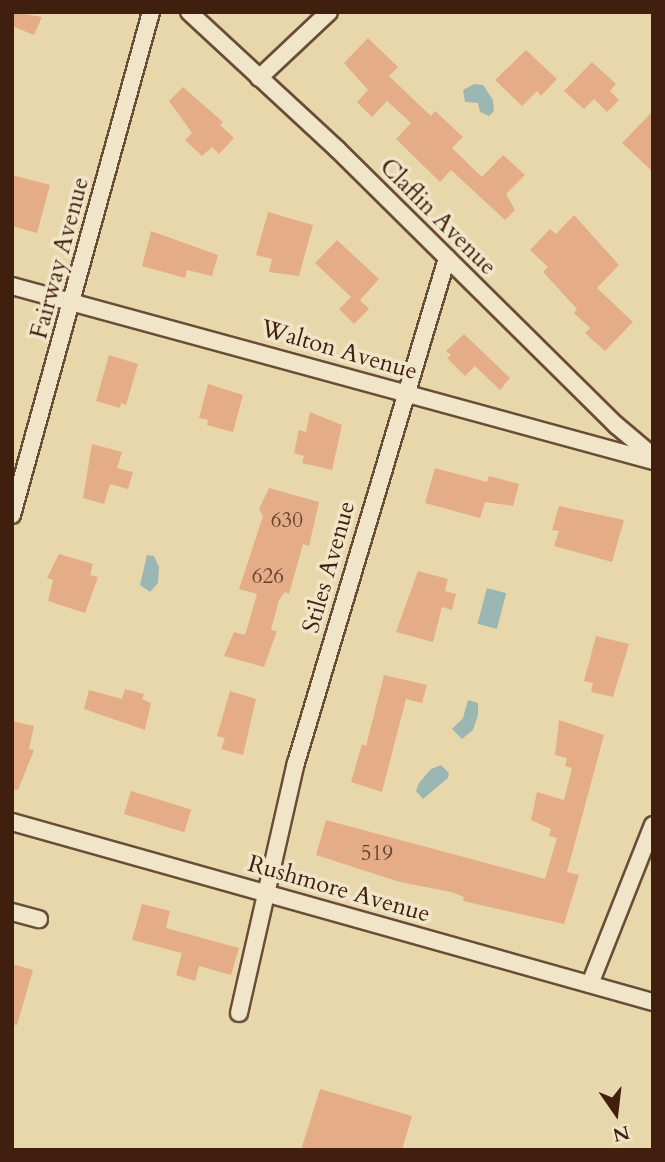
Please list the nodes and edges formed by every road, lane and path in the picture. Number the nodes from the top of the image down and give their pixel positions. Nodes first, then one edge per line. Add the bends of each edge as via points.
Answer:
1 (151, 12) edge
2 (189, 12) edge
3 (328, 12) edge
4 (259, 78) junction
5 (447, 258) junction
6 (12, 286) edge
7 (71, 302) junction
8 (404, 392) junction
9 (653, 456) edge
10 (653, 461) edge
11 (12, 515) edge
12 (12, 822) edge
13 (653, 825) edge
14 (266, 891) junction
15 (12, 912) edge
16 (38, 919) dead end
17 (590, 984) junction
18 (653, 1002) edge
19 (239, 1013) dead end

1 - 7 street, Fairway Avenue
2 - 4 street, Claflin Avenue
3 - 4 street
4 - 5 street, Claflin Avenue
5 - 8 street, Stiles Avenue
5 - 9 street, Claflin Avenue
6 - 7 street, Walton Avenue
7 - 8 street, Walton Avenue
7 - 11 street, Fairway Avenue
8 - 10 street, Walton Avenue
8 - 14 street, Stiles Avenue via 296,763
12 - 14 street, Rushmore Avenue
13 - 17 street
14 - 17 street, Rushmore Avenue
14 - 19 street, Stiles Avenue
15 - 16 street
17 - 18 street, Rushmore Avenue

